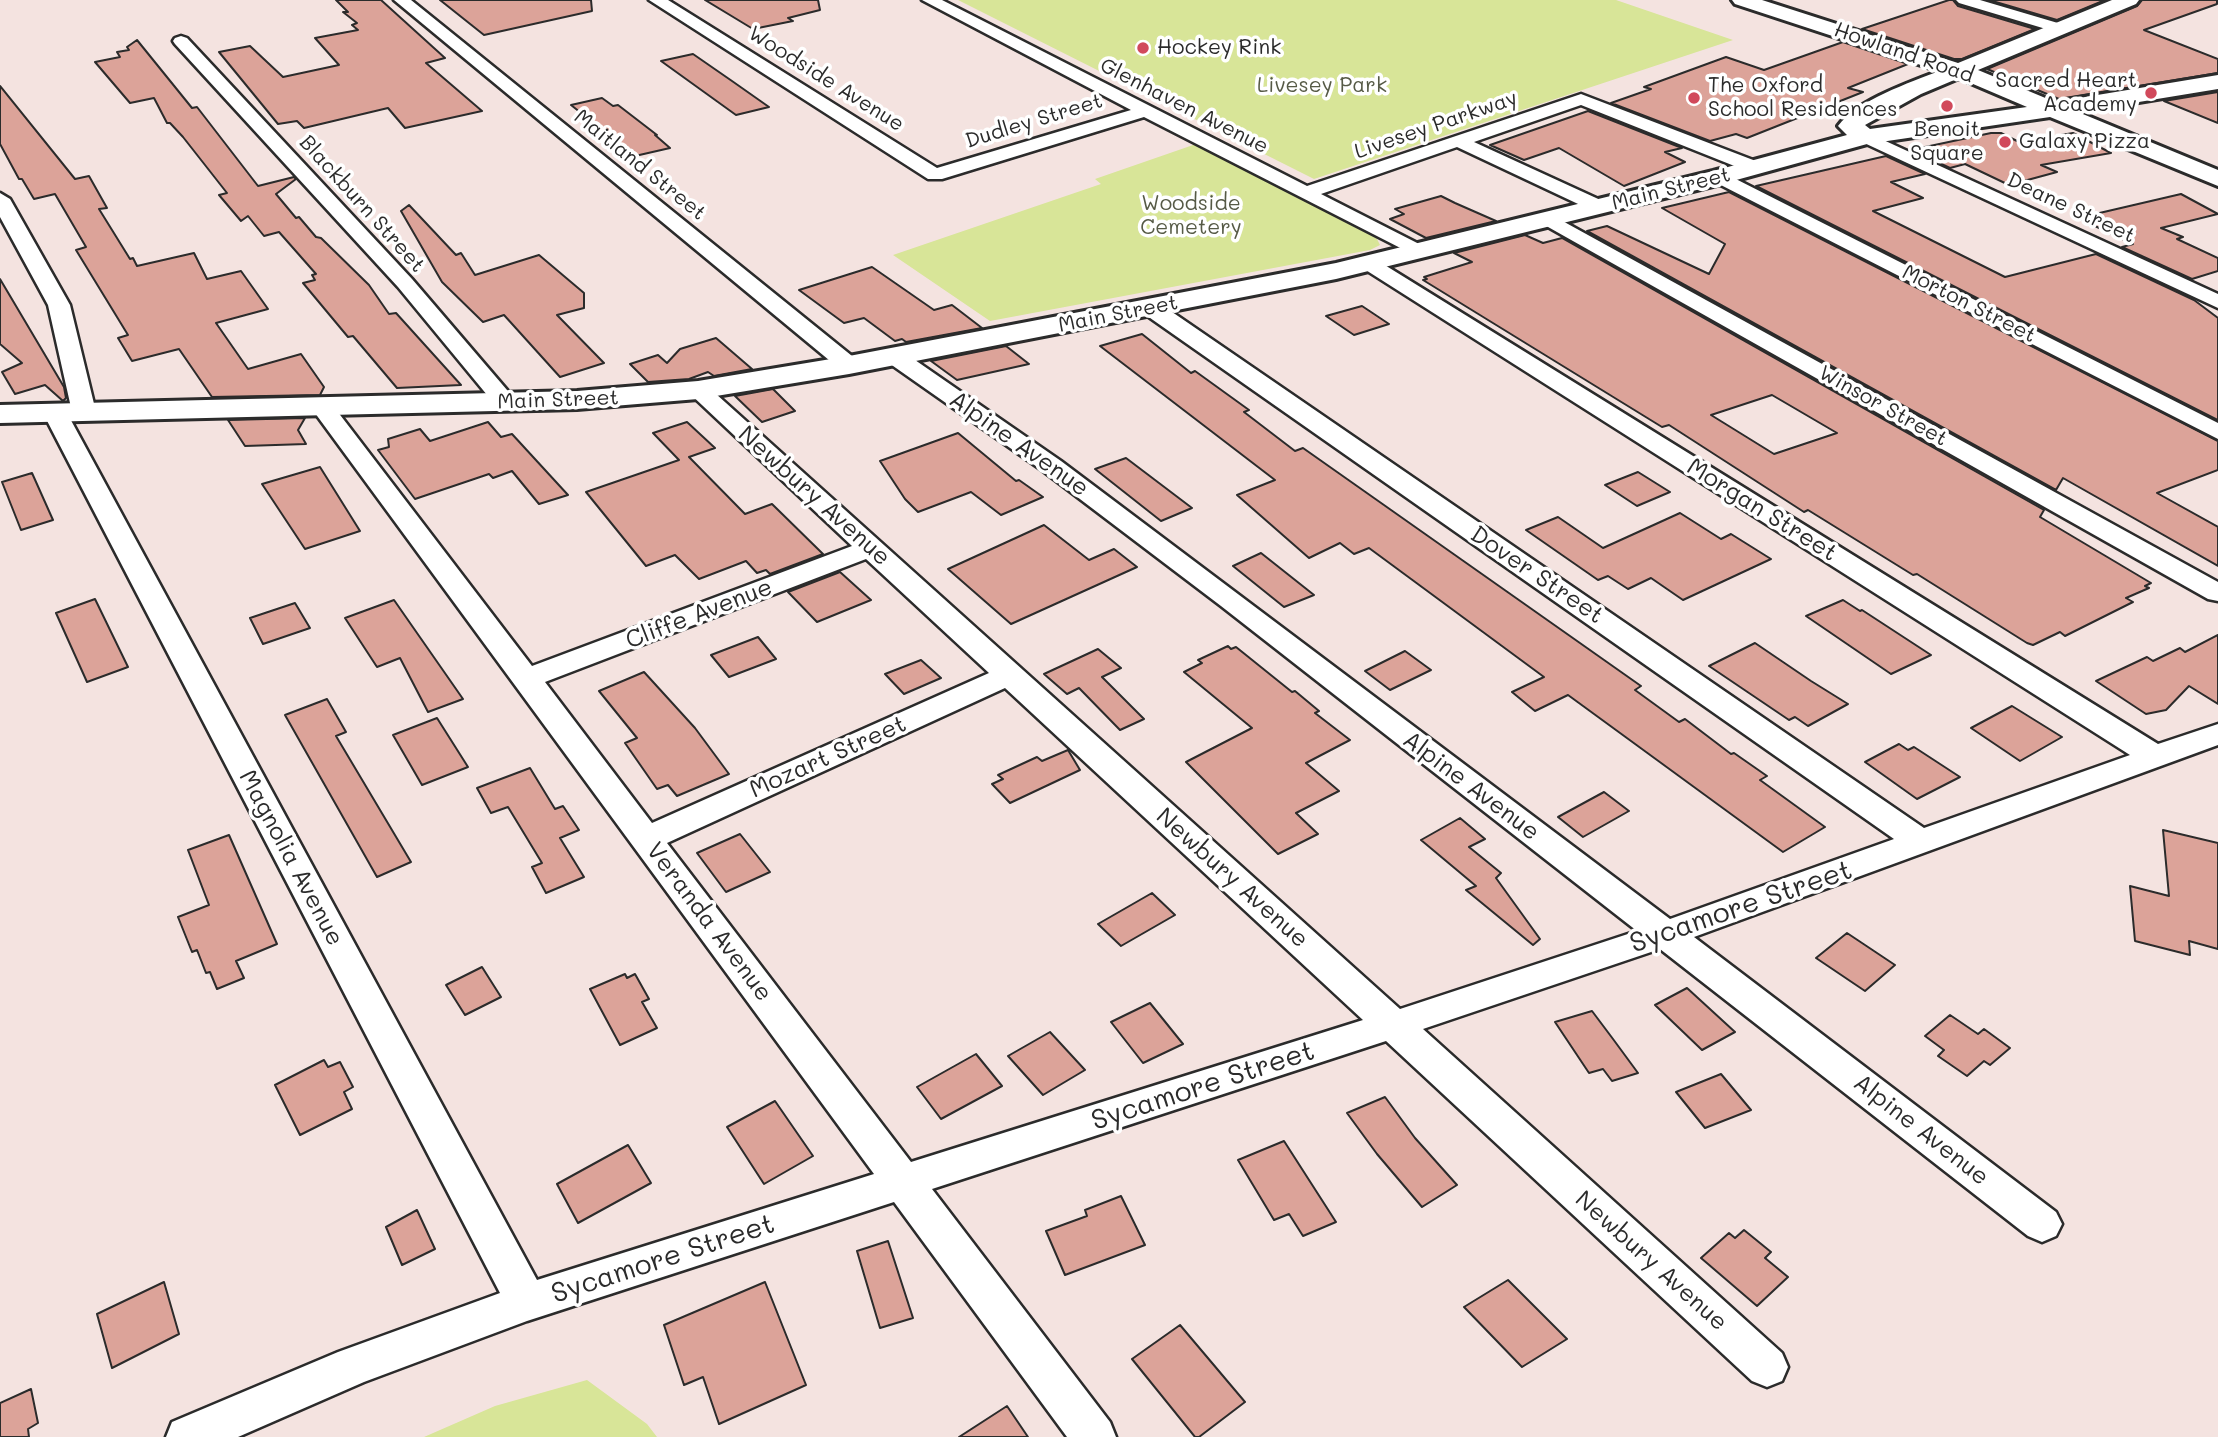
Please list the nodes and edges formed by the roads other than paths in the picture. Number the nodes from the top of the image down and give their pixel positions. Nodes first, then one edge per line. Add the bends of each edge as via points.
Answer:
1 (402, 0) edge
2 (657, 0) edge
3 (930, 0) edge
4 (1742, 0) edge
5 (1964, 0) edge
6 (2129, 0) edge
7 (2062, 29) junction
8 (181, 41) dead end
9 (1959, 70) junction
10 (2218, 82) edge
11 (2054, 109) junction
12 (1146, 111) junction
13 (1866, 138) junction
14 (1458, 141) junction
15 (1754, 167) junction
16 (935, 175) joint
17 (1720, 177) junction
18 (2217, 177) edge
19 (1305, 193) junction
20 (0, 199) edge
21 (1600, 206) junction
22 (1548, 219) junction
23 (1418, 251) junction
24 (1368, 263) junction
25 (2218, 302) edge
26 (1151, 308) junction
27 (894, 356) junction
28 (849, 365) junction
29 (698, 390) junction
30 (505, 402) junction
31 (323, 408) junction
32 (70, 413) junction
33 (0, 414) edge
34 (2218, 432) edge
35 (871, 548) junction
36 (2218, 593) edge
37 (1009, 675) junction
38 (526, 679) junction
39 (2218, 734) edge
40 (2156, 757) junction
41 (646, 839) junction
42 (1922, 843) junction
43 (1666, 934) junction
44 (1393, 1025) junction
45 (903, 1182) junction
46 (2042, 1224) dead end
47 (527, 1302) junction
48 (1767, 1367) dead end
49 (188, 1437) edge
50 (1094, 1437) edge

1 - 28 street, Maitland Street
2 - 16 street, Woodside Avenue
3 - 12 street, Glenhaven Avenue
4 - 9 main road, Howland Road
5 - 7 street
6 - 7 main road
7 - 9 main road
8 - 30 street, Blackburn Street via 405,283
9 - 11 main road, Howland Road
9 - 13 main road via 1862,116 1850,126
10 - 11 main road, Main Street
11 - 13 main road, Main Street
11 - 18 main road, Howland Road
12 - 16 street, Dudley Street
12 - 19 street, Glenhaven Avenue
13 - 15 main road, Main Street
13 - 25 street, Deane Street
14 - 15 street, Livesey Parkway via 1581,99
14 - 19 street, Livesey Parkway
14 - 21 street
15 - 17 main road, Main Street
17 - 21 main road, Main Street
17 - 34 street, Morton Street
19 - 23 street, Glenhaven Avenue
20 - 32 street, Magnolia Avenue via 59,305
21 - 22 main road, Main Street
22 - 23 main road, Main Street
22 - 36 street, Winsor Street
23 - 24 main road, Main Street
24 - 26 main road, Main Street
24 - 40 street, Morgan Street
26 - 27 main road, Main Street
26 - 42 street, Dover Street
27 - 28 main road, Main Street
27 - 43 street, Alpine Avenue via 1073,481
28 - 29 main road, Main Street
29 - 30 main road, Main Street
29 - 35 street, Newbury Avenue
30 - 31 main road, Main Street
31 - 32 main road, Main Street
31 - 38 street, Veranda Avenue
32 - 33 main road, Main Street
32 - 47 street, Magnolia Avenue
35 - 37 street, Newbury Avenue
35 - 38 street, Cliffe Avenue
37 - 41 street, Mozart Street
37 - 44 street, Newbury Avenue
38 - 41 street, Veranda Avenue
39 - 40 street, Sycamore Street
40 - 42 street, Sycamore Street
41 - 45 street, Veranda Avenue
42 - 43 street, Sycamore Street
43 - 44 street, Sycamore Street
43 - 46 street, Alpine Avenue
44 - 45 street, Sycamore Street
44 - 48 street, Newbury Avenue
45 - 47 street, Sycamore Street
45 - 50 street, Veranda Avenue
47 - 49 street, Sycamore Street via 353,1366

